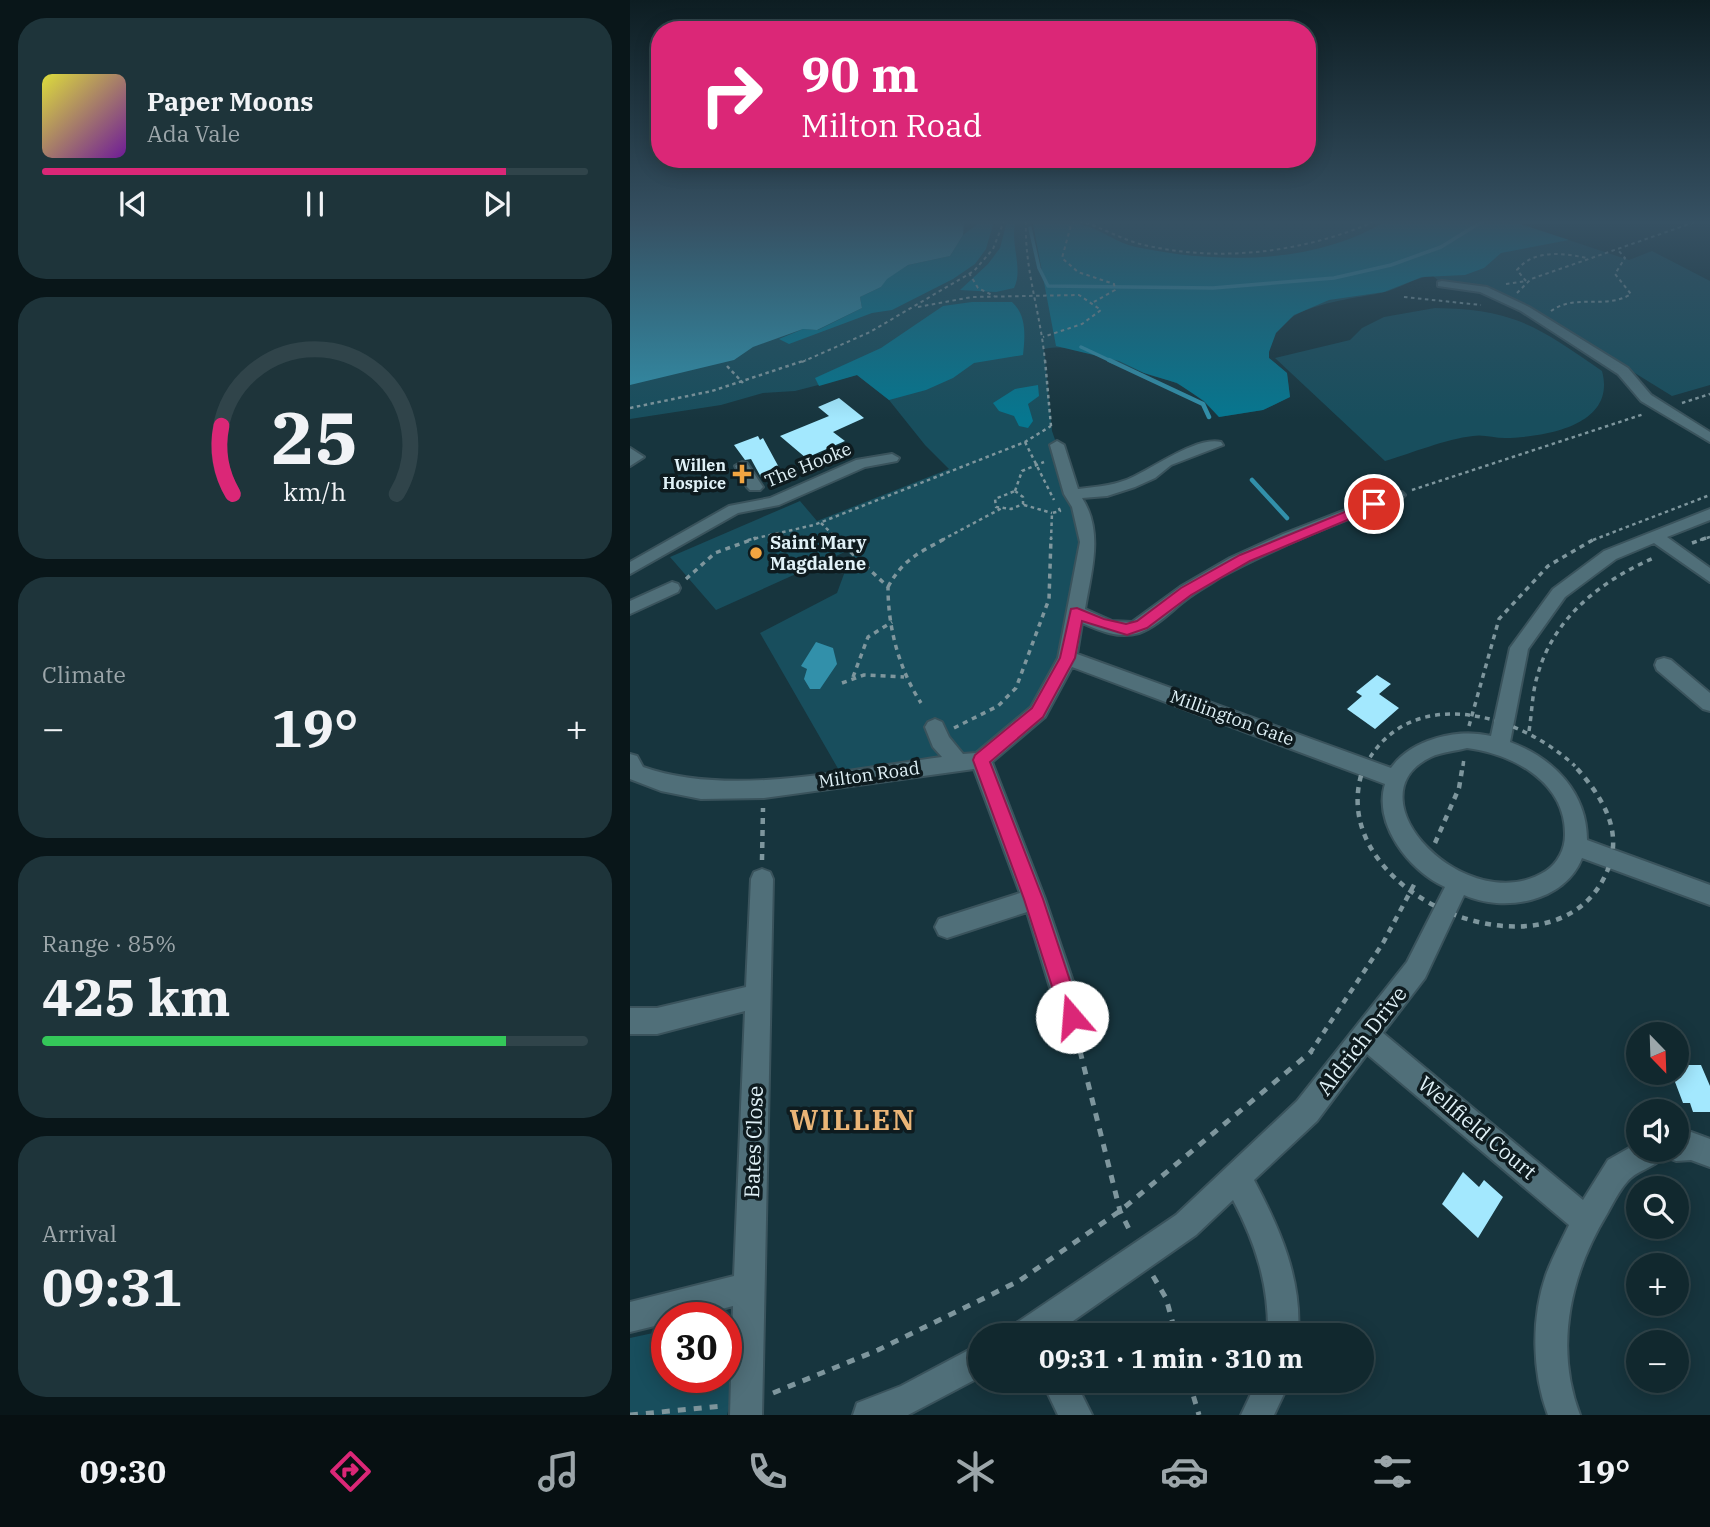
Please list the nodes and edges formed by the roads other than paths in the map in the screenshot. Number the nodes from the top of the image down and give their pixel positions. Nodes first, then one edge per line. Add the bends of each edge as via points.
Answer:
1 (1467, 287) edge
2 (1710, 438) edge
3 (1057, 445) road end
4 (1216, 445) dead end
5 (630, 452) edge
6 (892, 458) dead end
7 (630, 462) edge
8 (741, 466) dead end
9 (755, 486) dead end
10 (1072, 494) junction
11 (1397, 495) road end
12 (1710, 514) edge
13 (1655, 536) junction
14 (630, 567) edge
15 (1710, 576) edge
16 (672, 588) road end
17 (630, 608) edge
18 (1077, 613) junction
19 (1067, 658) junction
20 (1664, 665) dead end
21 (1706, 695) edge
22 (937, 734) road end
23 (1499, 746) junction
24 (981, 760) junction
25 (957, 761) junction
26 (632, 770) edge
27 (1396, 779) junction
28 (1577, 846) junction
29 (762, 879) road end
30 (1458, 884) junction
31 (1710, 895) edge
32 (1034, 899) junction
33 (947, 927) dead end
34 (758, 996) junction
35 (1072, 1017) road end
36 (630, 1021) edge
37 (1366, 1036) junction
38 (1689, 1146) edge
39 (1710, 1153) edge
40 (1632, 1162) edge
41 (1236, 1176) junction
42 (1586, 1221) junction
43 (749, 1287) junction
44 (630, 1317) edge
45 (1051, 1323) edge
46 (1284, 1323) edge
47 (968, 1367) edge
48 (1064, 1393) edge
49 (1268, 1393) edge
50 (746, 1409) edge
51 (869, 1415) edge
52 (1076, 1415) edge
53 (1257, 1415) edge
54 (1564, 1415) edge

1 - 2 street via 1483,289 1546,322 1623,371 1646,398
3 - 10 street
4 - 10 street via 1166,462 1130,484
5 - 7 street via 637,457
6 - 14 street, The Hooke via 861,463 774,502 734,509
8 - 9 street
10 - 18 street via 1088,542
11 - 18 street via 1245,558 1186,591 1142,624 1127,629
12 - 13 street
13 - 15 street
13 - 23 street via 1610,555 1559,593 1519,649
16 - 17 street
18 - 19 street
19 - 24 street via 1038,712
19 - 27 street, Millington Gate
20 - 21 street
22 - 25 street
23 - 27 street via 1467,740 1443,742 1406,762
23 - 28 street via 1522,755 1559,786 1578,826
24 - 25 street, Milton Road
24 - 32 street
25 - 26 street, Milton Road via 764,789 701,790
27 - 30 street via 1393,812 1399,830 1425,863
28 - 30 street via 1570,864 1535,889 1511,894
28 - 31 street
29 - 34 street, Bates Close
30 - 37 street, Aldrich Drive via 1416,970
32 - 33 street
32 - 35 street
34 - 36 street via 656,1021
34 - 43 street, Bates Close
37 - 41 street, Aldrich Drive via 1307,1111
37 - 42 street, Wellfield Court
38 - 39 street
40 - 42 street via 1618,1170
41 - 45 street, Aldrich Drive via 1186,1225
41 - 46 street via 1280,1271
42 - 54 street via 1560,1278 1550,1334
43 - 44 street
43 - 50 street
47 - 51 street
48 - 52 street
49 - 53 street

